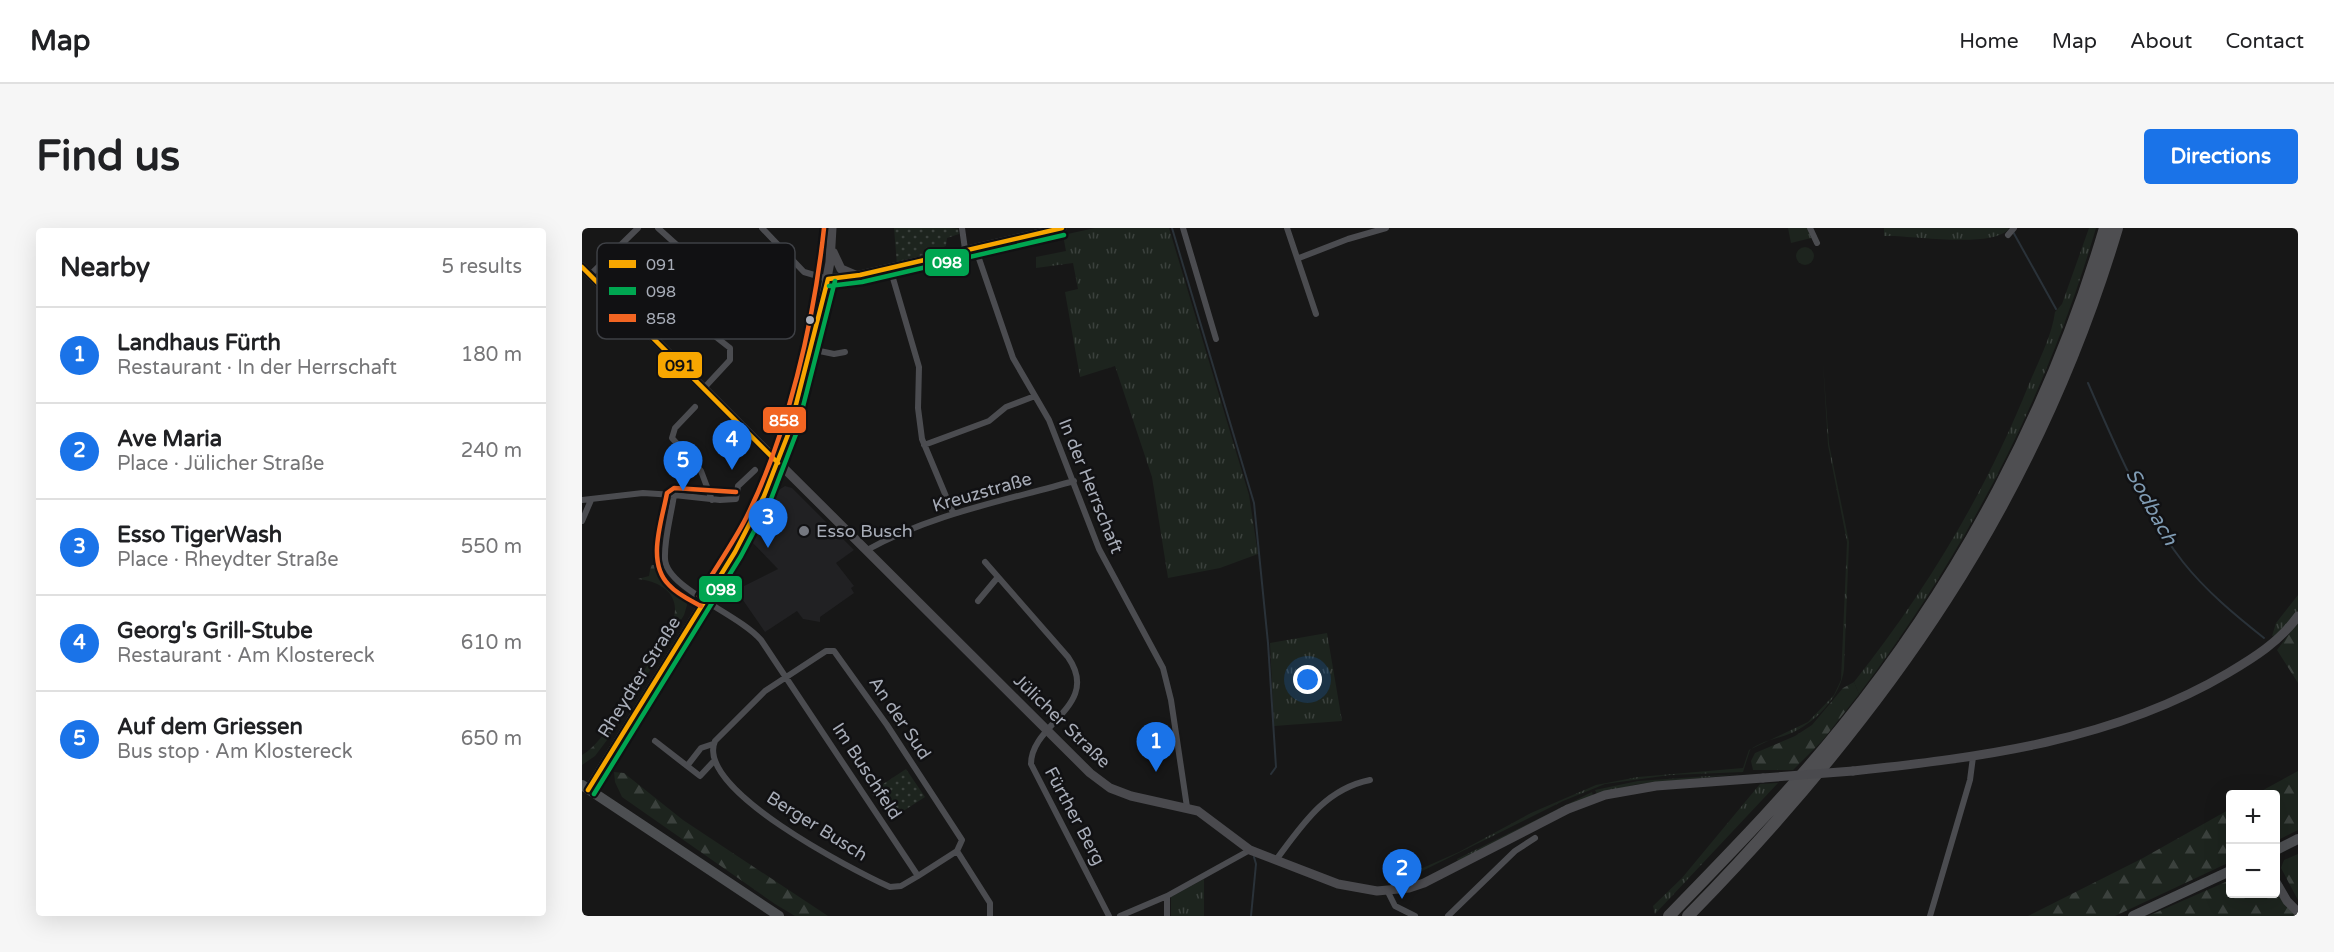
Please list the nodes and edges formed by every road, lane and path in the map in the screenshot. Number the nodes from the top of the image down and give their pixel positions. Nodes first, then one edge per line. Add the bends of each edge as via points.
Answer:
1 (638, 228) edge
2 (658, 228) edge
3 (762, 228) edge
4 (832, 228) edge
5 (962, 228) edge
6 (1062, 228) edge
7 (1183, 228) edge
8 (1287, 228) edge
9 (1386, 228) edge
10 (1810, 228) edge
11 (2105, 228) edge
12 (2117, 228) edge
13 (623, 243) edge
14 (675, 243) edge
15 (776, 243) edge
16 (1817, 243) dead end
17 (832, 244) junction
18 (970, 248) junction
19 (1299, 258) junction
20 (795, 263) edge
21 (582, 267) edge
22 (597, 268) edge
23 (890, 268) junction
24 (590, 275) junction
25 (860, 275) junction
26 (828, 279) junction
27 (597, 282) edge
28 (1316, 314) dead end
29 (655, 339) edge
30 (719, 339) edge
31 (1216, 339) dead end
32 (810, 349) junction
33 (845, 352) dead end
34 (704, 388) junction
35 (1035, 396) junction
36 (695, 407) dead end
37 (924, 445) junction
38 (778, 463) junction
39 (755, 470) dead end
40 (1074, 481) junction
41 (674, 495) junction
42 (582, 500) edge
43 (591, 500) junction
44 (712, 500) junction
45 (953, 513) junction
46 (582, 521) edge
47 (867, 550) junction
48 (985, 562) dead end
49 (998, 577) junction
50 (705, 600) junction
51 (978, 601) dead end
52 (2298, 616) edge
53 (786, 676) junction
54 (1047, 731) junction
55 (655, 741) dead end
56 (713, 744) junction
57 (1972, 757) junction
58 (714, 760) junction
59 (687, 766) junction
60 (1370, 780) dead end
61 (585, 787) edge
62 (1187, 807) junction
63 (1535, 838) dead end
64 (2298, 839) edge
65 (2280, 848) edge
66 (1250, 850) junction
67 (957, 851) junction
68 (1276, 860) junction
69 (2226, 874) edge
70 (918, 876) junction
71 (1389, 890) junction
72 (2280, 890) edge
73 (1167, 896) junction
74 (2298, 912) edge
75 (779, 916) edge
76 (990, 916) edge
77 (1109, 916) edge
78 (1120, 916) edge
79 (1167, 916) edge
80 (1415, 916) edge
81 (1448, 916) edge
82 (1669, 916) edge
83 (1688, 916) edge
84 (1930, 916) edge
85 (2133, 916) edge

1 - 13 street
2 - 14 street
3 - 15 street
4 - 17 street, Rheydter Straße
5 - 18 street, In der Herrschaft
6 - 18 street
7 - 31 street
8 - 19 street
9 - 19 street
10 - 16 street
11 - 82 highway via 2065,344 2028,429 1980,522 1923,616 1832,740
12 - 83 highway via 2057,392 2019,473 1964,574 1852,734
17 - 25 street via 842,270
17 - 26 street, Rheydter Straße
18 - 23 street
18 - 35 street, In der Herrschaft via 1013,358
19 - 28 street
20 - 26 street via 804,272
21 - 24 street, Jülicher Straße
22 - 24 street
23 - 25 street
23 - 37 street via 919,365 918,416
24 - 27 street, Jülicher Straße
25 - 26 street
26 - 32 street, Rheydter Straße
29 - 34 street, Jülicher Straße
30 - 34 street via 730,348 730,360
32 - 33 street
32 - 38 street, Rheydter Straße
34 - 38 street, Jülicher Straße
35 - 37 street via 1004,408 992,420
35 - 40 street, In der Herrschaft
36 - 44 street via 672,436 701,471
37 - 45 street
38 - 47 street, Jülicher Straße
38 - 50 street, Rheydter Straße via 752,522
39 - 44 street via 738,486 736,499
40 - 45 street, Kreuzstraße
40 - 62 street, In der Herrschaft via 1101,554 1163,668
41 - 43 street via 643,493
41 - 44 street
41 - 50 street, Im Buschfeld via 665,565 675,581
42 - 43 street
43 - 46 street
45 - 47 street, Kreuzstraße via 903,531
47 - 54 street, Jülicher Straße
48 - 49 street
49 - 51 street
49 - 54 street via 1076,671 1073,701
50 - 53 street, Im Buschfeld via 753,631
50 - 61 street, Rheydter Straße
52 - 57 street, Jülicher Straße via 2263,651 2162,706 2064,739
53 - 56 street via 750,704
53 - 67 street, An der Sud via 828,651 838,654 962,840
53 - 70 street, Im Buschfeld
54 - 62 street, Jülicher Straße via 1110,788 1138,798
54 - 77 street, Fürther Berg via 1032,754 1031,767
55 - 59 street
56 - 58 street, Berger Busch
56 - 59 street via 702,747
57 - 71 street, Jülicher Straße, bridge via 1853,771 1650,786 1600,796 1424,883
57 - 84 street via 1970,780
58 - 59 street via 700,776
58 - 70 street, Berger Busch via 734,791 824,853 892,887
60 - 68 street via 1329,796
61 - 75 main road
62 - 66 street, Jülicher Straße via 1203,813
63 - 81 street via 1505,860
64 - 65 main road
66 - 68 street, Jülicher Straße
66 - 73 street
67 - 70 street
67 - 76 street via 990,903
68 - 71 street, Jülicher Straße via 1344,886
69 - 85 main road
71 - 80 street via 1395,906
72 - 74 street
73 - 78 street
73 - 79 street

